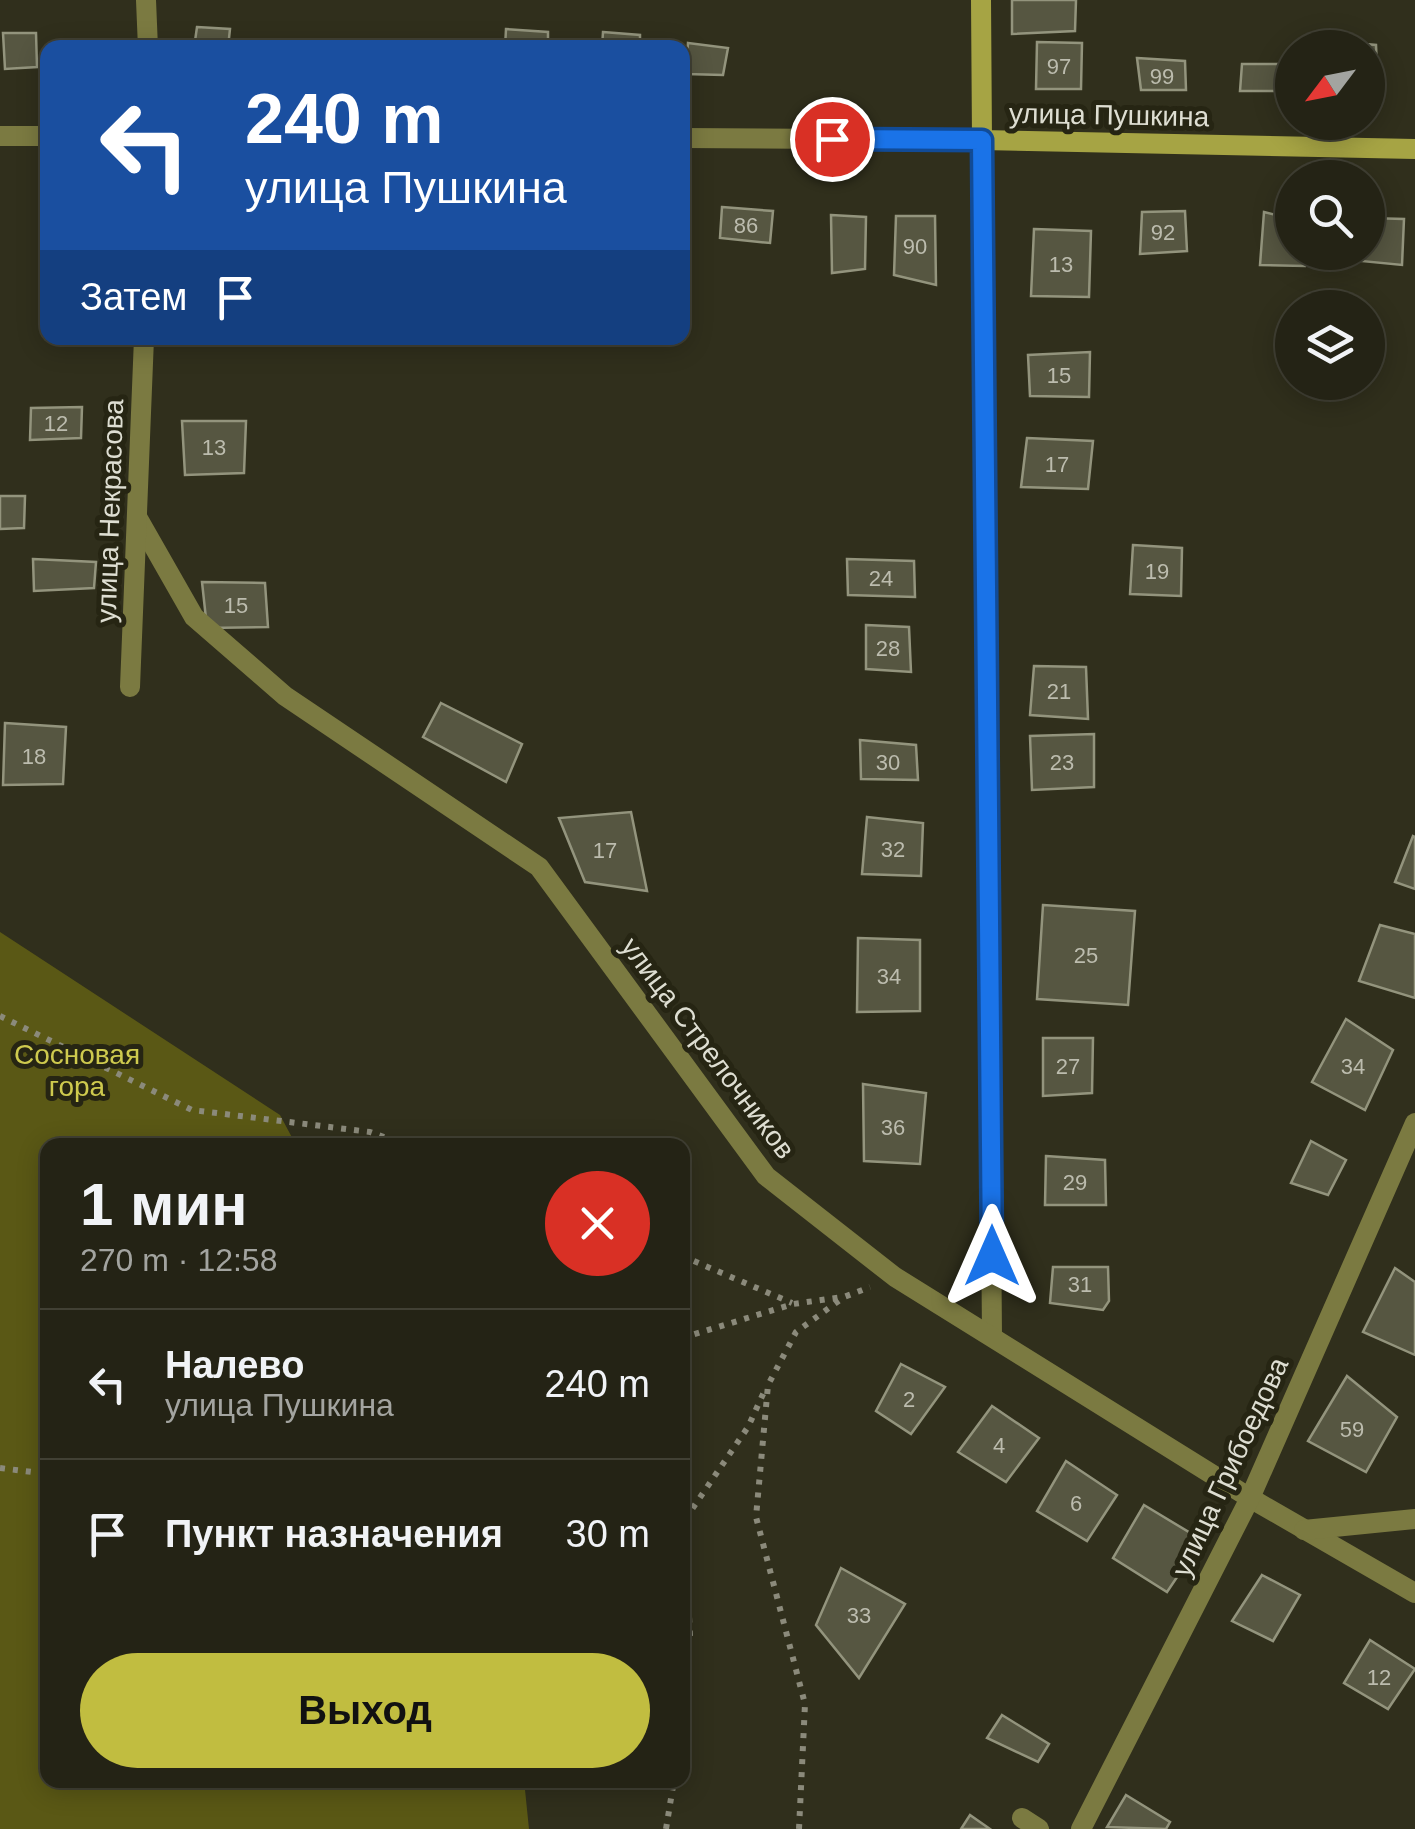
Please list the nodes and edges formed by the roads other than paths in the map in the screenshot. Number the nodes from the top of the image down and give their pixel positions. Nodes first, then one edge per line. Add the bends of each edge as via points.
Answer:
1 (146, 0) edge
2 (981, 0) edge
3 (148, 40) edge
4 (0, 136) edge
5 (40, 136) edge
6 (690, 138) edge
7 (982, 140) junction
8 (1415, 149) edge
9 (144, 345) edge
10 (137, 517) junction
11 (130, 688) dead end
12 (1415, 1122) edge
13 (992, 1336) junction
14 (1250, 1498) junction
15 (1415, 1519) edge
16 (1304, 1530) junction
17 (1415, 1593) edge
18 (1081, 1829) edge

1 - 3 street
2 - 7 street
4 - 5 street
6 - 7 street, улица Пушкина
7 - 8 street, улица Пушкина
7 - 13 street
9 - 10 street, улица Некрасова
10 - 11 street, улица Некрасова
10 - 13 street, улица Стрелочников via 194,617 285,696 539,867 766,1176 894,1277
12 - 14 street, улица Грибоедова
13 - 14 street, улица Стрелочников
14 - 16 street, улица Стрелочников
14 - 18 street, улица Грибоедова
15 - 16 street
16 - 17 street, улица Стрелочников

